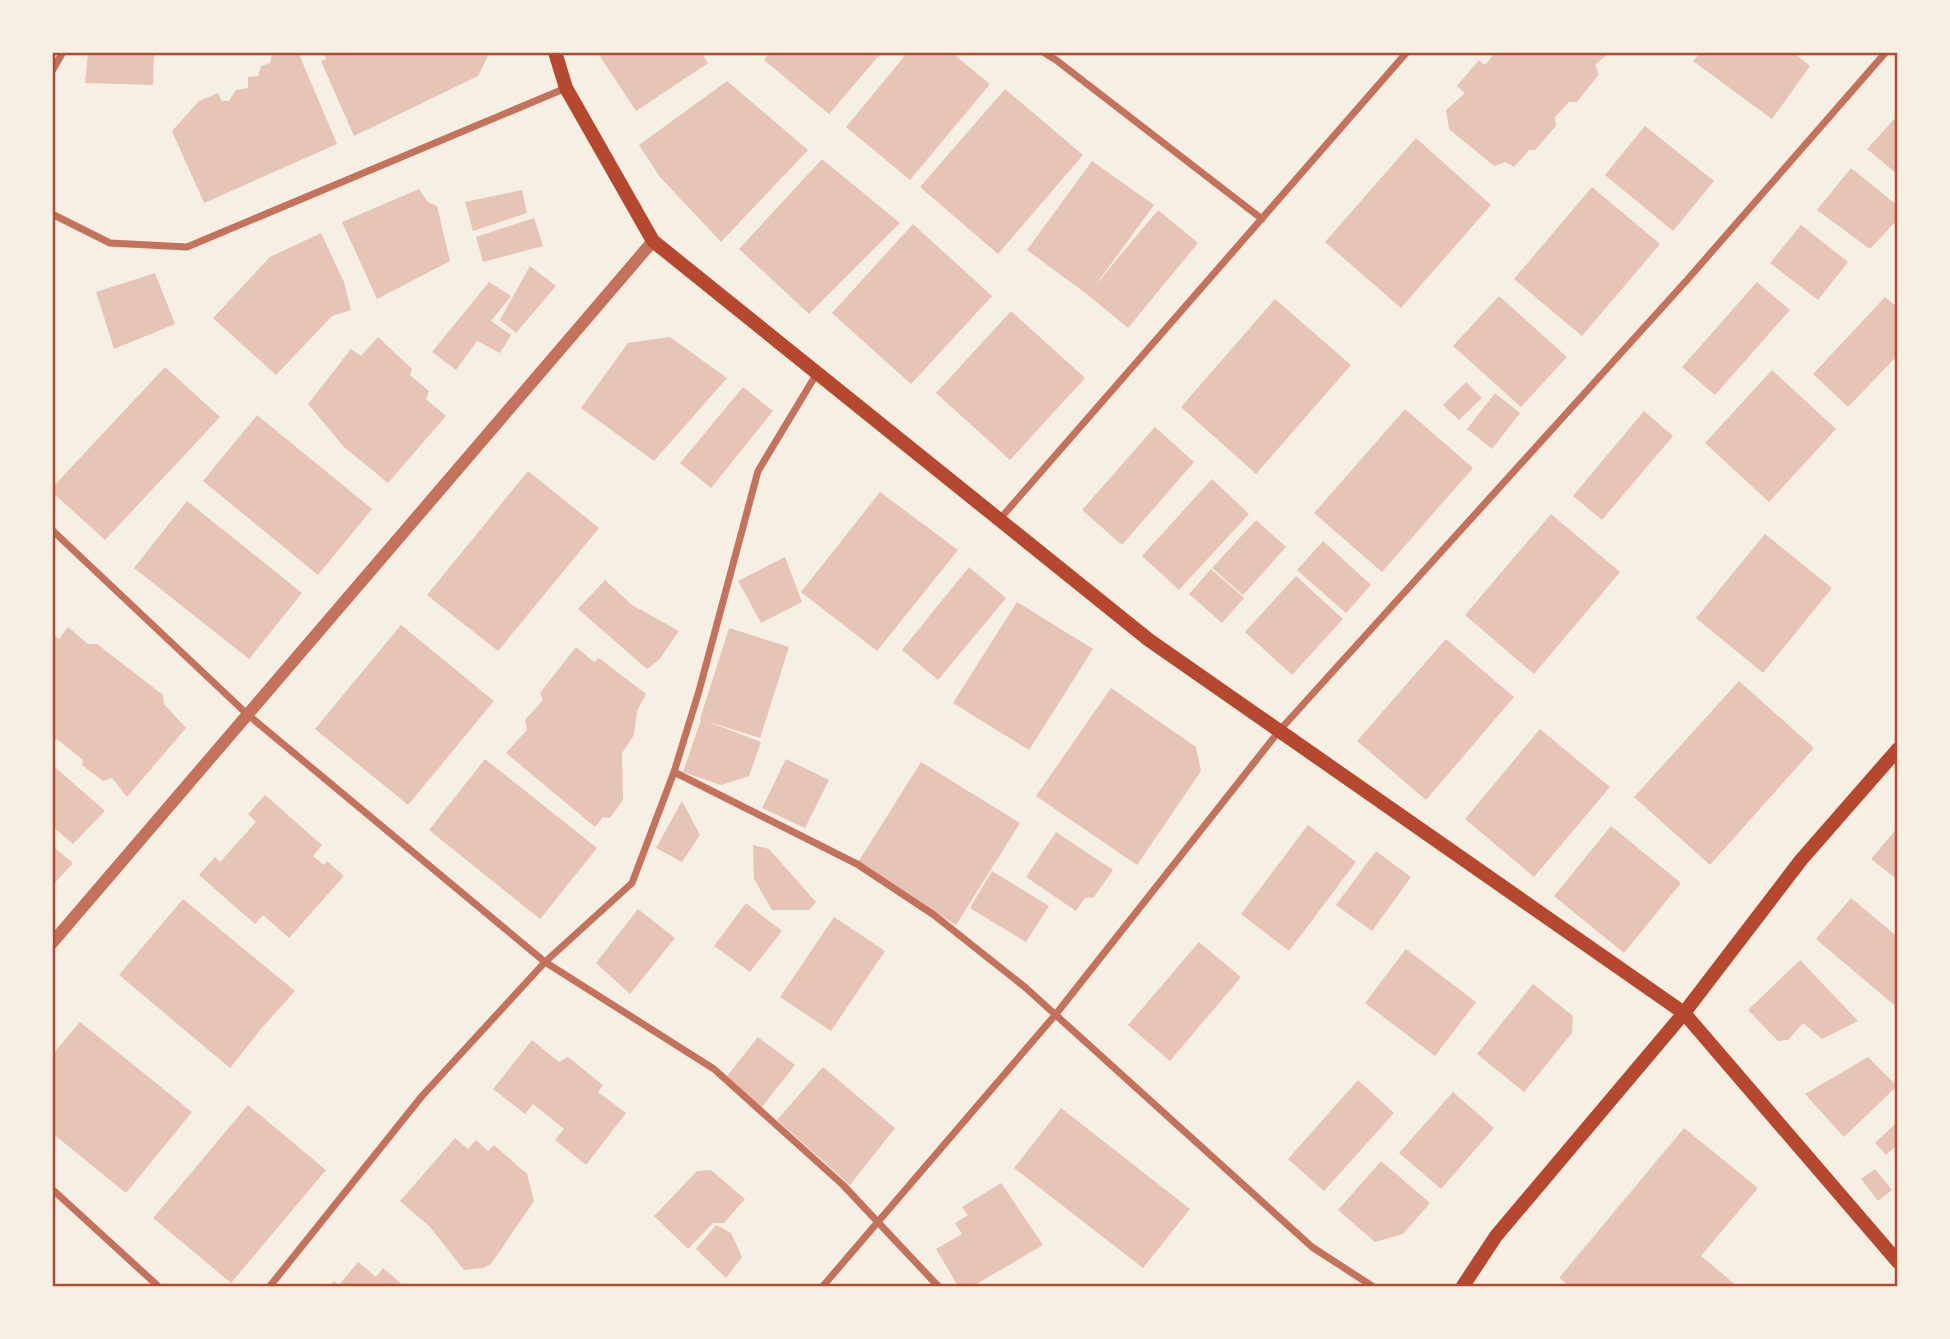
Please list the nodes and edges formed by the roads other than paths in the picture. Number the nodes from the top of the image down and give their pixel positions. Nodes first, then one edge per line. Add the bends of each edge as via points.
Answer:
1 (63, 52) edge
2 (555, 52) edge
3 (1043, 52) edge
4 (1063, 52) edge
5 (1407, 52) edge
6 (1886, 52) edge
7 (1056, 60) junction
8 (52, 71) edge
9 (566, 88) junction
10 (52, 214) edge
11 (1262, 219) junction
12 (653, 241) junction
13 (817, 373) junction
14 (999, 520) junction
15 (52, 530) edge
16 (247, 714) junction
17 (1279, 731) junction
18 (1898, 748) edge
19 (674, 772) junction
20 (52, 943) edge
21 (545, 962) junction
22 (1684, 1013) junction
23 (1056, 1014) junction
24 (52, 1189) edge
25 (878, 1222) junction
26 (1898, 1262) edge
27 (158, 1286) edge
28 (270, 1286) edge
29 (823, 1286) edge
30 (937, 1286) edge
31 (1372, 1286) edge
32 (1463, 1286) edge

1 - 8 street
2 - 9 main road
3 - 7 street
4 - 7 street
5 - 11 street
6 - 17 street via 1687,280
7 - 11 street
9 - 10 street via 187,247 110,243
9 - 12 main road
11 - 14 street
12 - 13 main road
12 - 16 street
13 - 14 main road
13 - 19 street via 758,471
14 - 17 main road via 1149,640
15 - 16 street
16 - 20 street
16 - 21 street
17 - 22 main road
17 - 23 street
18 - 22 main road via 1801,860
19 - 21 street via 632,883
19 - 23 street via 857,864 934,915
21 - 25 street via 714,1069
21 - 28 street via 422,1096
22 - 26 main road
22 - 32 main road via 1496,1236
23 - 25 street
23 - 31 street via 1312,1247
24 - 27 street
25 - 29 street
25 - 30 street

